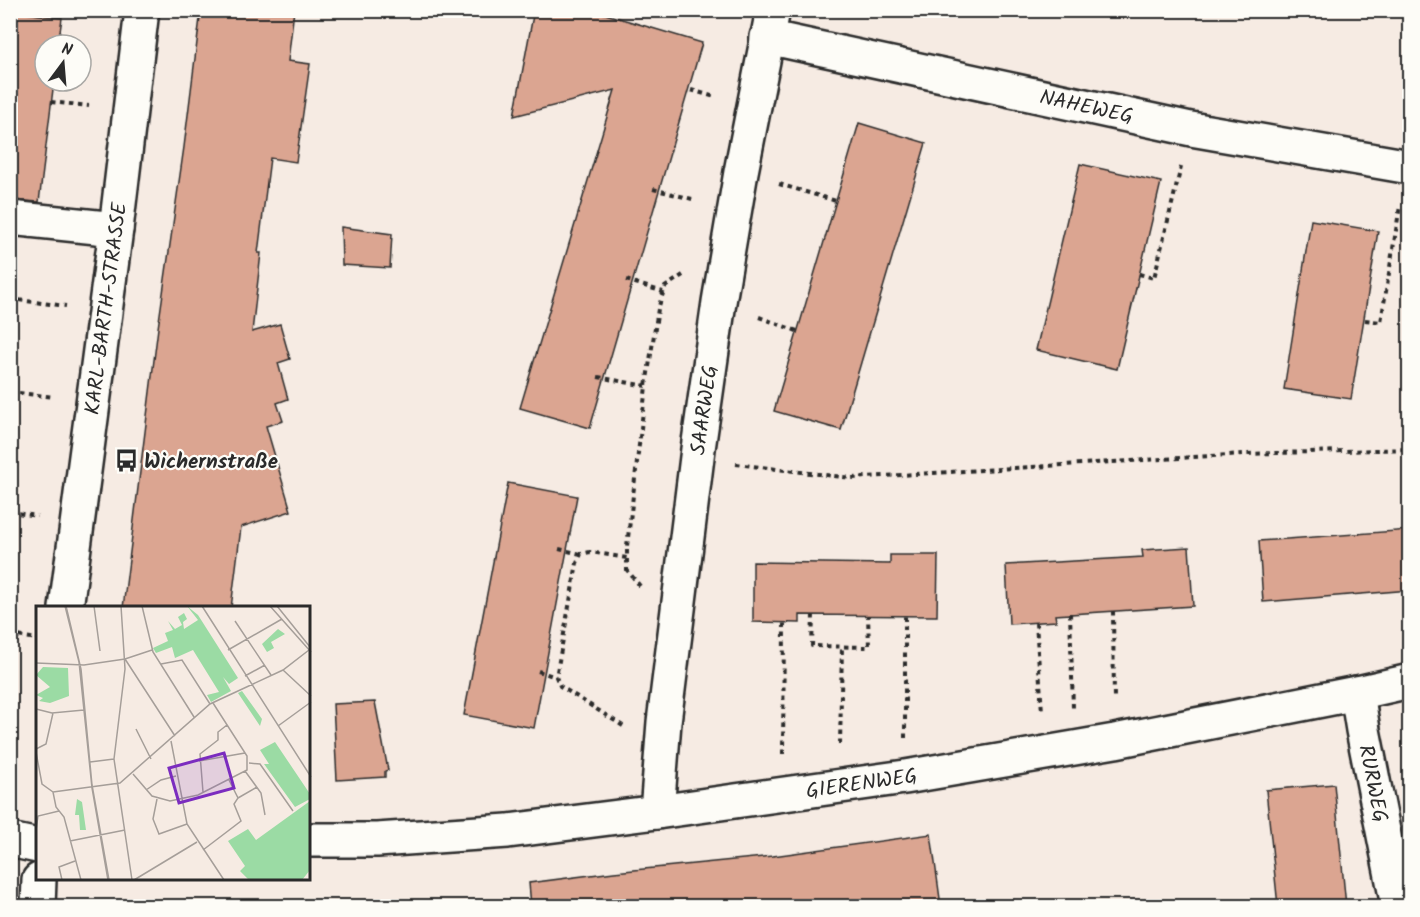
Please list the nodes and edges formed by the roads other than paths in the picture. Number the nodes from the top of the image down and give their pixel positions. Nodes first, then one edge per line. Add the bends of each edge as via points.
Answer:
1 (142, 10) edge
2 (770, 23) edge
3 (1408, 167) edge
4 (10, 218) edge
5 (116, 229) junction
6 (66, 606) edge
7 (1410, 681) edge
8 (1357, 693) junction
9 (657, 812) junction
10 (10, 840) edge
11 (310, 840) edge
12 (36, 846) edge
13 (39, 881) edge
14 (38, 906) edge
15 (1398, 906) edge

1 - 5 street, KARL-BARTH-STRASSE
2 - 3 street, NAHEWEG via 1191,129
2 - 9 street, SAARWEG via 726,258 697,458
4 - 5 street
5 - 6 street, KARL-BARTH-STRASSE
7 - 8 street, GIERENWEG
8 - 9 street, GIERENWEG via 905,777
8 - 15 street, RURWEG
9 - 11 street, GIERENWEG via 508,831 377,840
10 - 12 street
13 - 14 street

